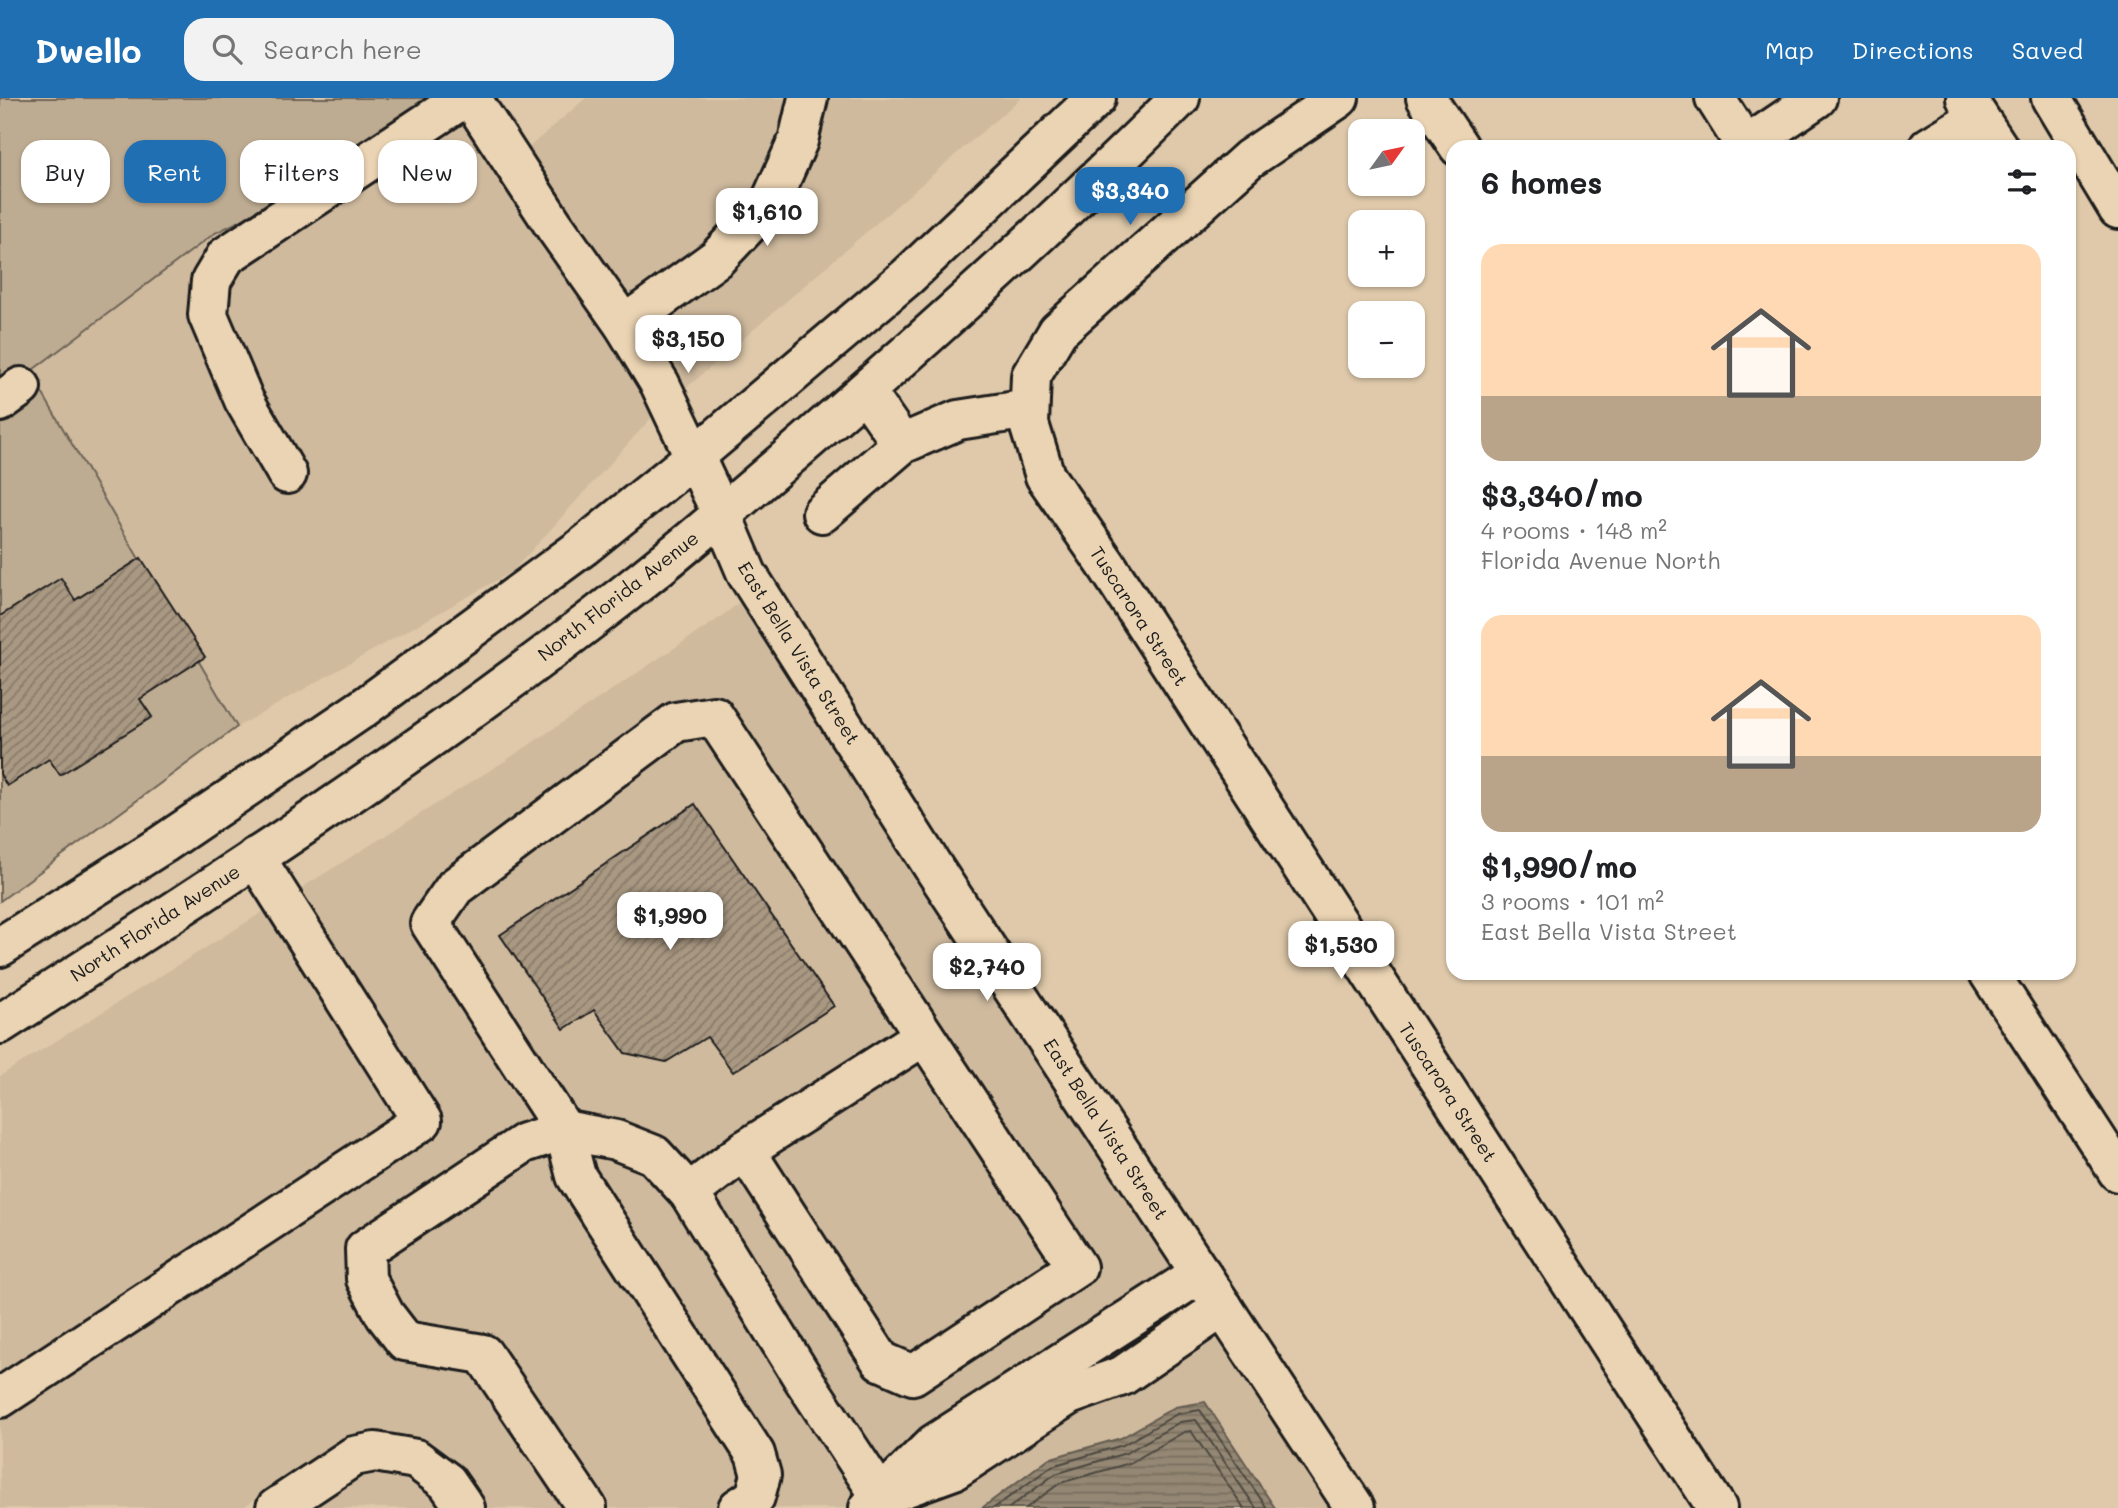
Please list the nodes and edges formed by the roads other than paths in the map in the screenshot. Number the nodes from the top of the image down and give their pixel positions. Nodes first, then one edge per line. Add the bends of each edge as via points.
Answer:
1 (464, 98) edge
2 (471, 98) edge
3 (808, 98) edge
4 (1096, 98) edge
5 (1180, 98) edge
6 (1339, 98) edge
7 (1426, 98) edge
8 (1715, 98) edge
9 (1817, 98) edge
10 (2051, 98) edge
11 (1981, 121) edge
12 (1455, 140) edge
13 (1742, 140) edge
14 (1756, 140) edge
15 (1943, 140) edge
16 (2118, 209) edge
17 (624, 325) junction
18 (864, 391) junction
19 (1029, 417) junction
20 (902, 444) junction
21 (694, 457) junction
22 (287, 474) dead end
23 (822, 513) dead end
24 (722, 514) junction
25 (255, 857) junction
26 (0, 947) edge
27 (1994, 980) edge
28 (0, 1024) edge
29 (924, 1036) junction
30 (564, 1130) junction
31 (745, 1150) junction
32 (2118, 1172) edge
33 (689, 1193) junction
34 (1201, 1273) junction
35 (1223, 1307) junction
36 (1080, 1351) junction
37 (1101, 1383) junction
38 (0, 1398) edge
39 (875, 1502) edge
40 (276, 1508) edge
41 (464, 1508) edge
42 (587, 1508) edge
43 (738, 1508) edge
44 (1355, 1508) edge
45 (1717, 1508) edge

1 - 22 street via 226,256 211,281 208,315 243,400
2 - 17 street, East Bella Vista Street
3 - 17 street via 798,141 771,201 717,258
4 - 21 street via 907,277
5 - 18 street, North Florida Avenue
6 - 19 street via 1249,159 1058,331 1031,376
7 - 12 street
8 - 13 street
9 - 14 street
10 - 16 street
11 - 15 street
17 - 21 street, East Bella Vista Street via 660,384
18 - 20 street
18 - 24 street, North Florida Avenue
19 - 20 street via 958,420
19 - 45 street, Tuscarora Street via 1045,476
20 - 23 street
21 - 24 street, East Bella Vista Street
21 - 26 street via 584,546 362,709
24 - 25 street, North Florida Avenue via 621,597 411,752
24 - 34 street, East Bella Vista Street via 747,574 935,870
25 - 28 street, North Florida Avenue
25 - 38 street via 422,1121
27 - 32 street
29 - 30 street via 713,716 676,722 455,887 430,923
29 - 31 street
29 - 31 street via 1077,1267 913,1375 881,1361
30 - 33 street via 616,1140 654,1155
30 - 42 street via 524,1143 365,1249 366,1279 384,1315 405,1341 484,1354
30 - 43 street via 576,1176 755,1454 761,1475 755,1497
31 - 33 street
33 - 39 street
34 - 35 street, East Bella Vista Street
34 - 36 street
35 - 37 street via 1122,1376
35 - 44 street, East Bella Vista Street
36 - 37 street
36 - 39 street via 934,1444
37 - 39 street via 1069,1395 954,1469
40 - 41 street via 354,1457 375,1452 416,1459 447,1482

